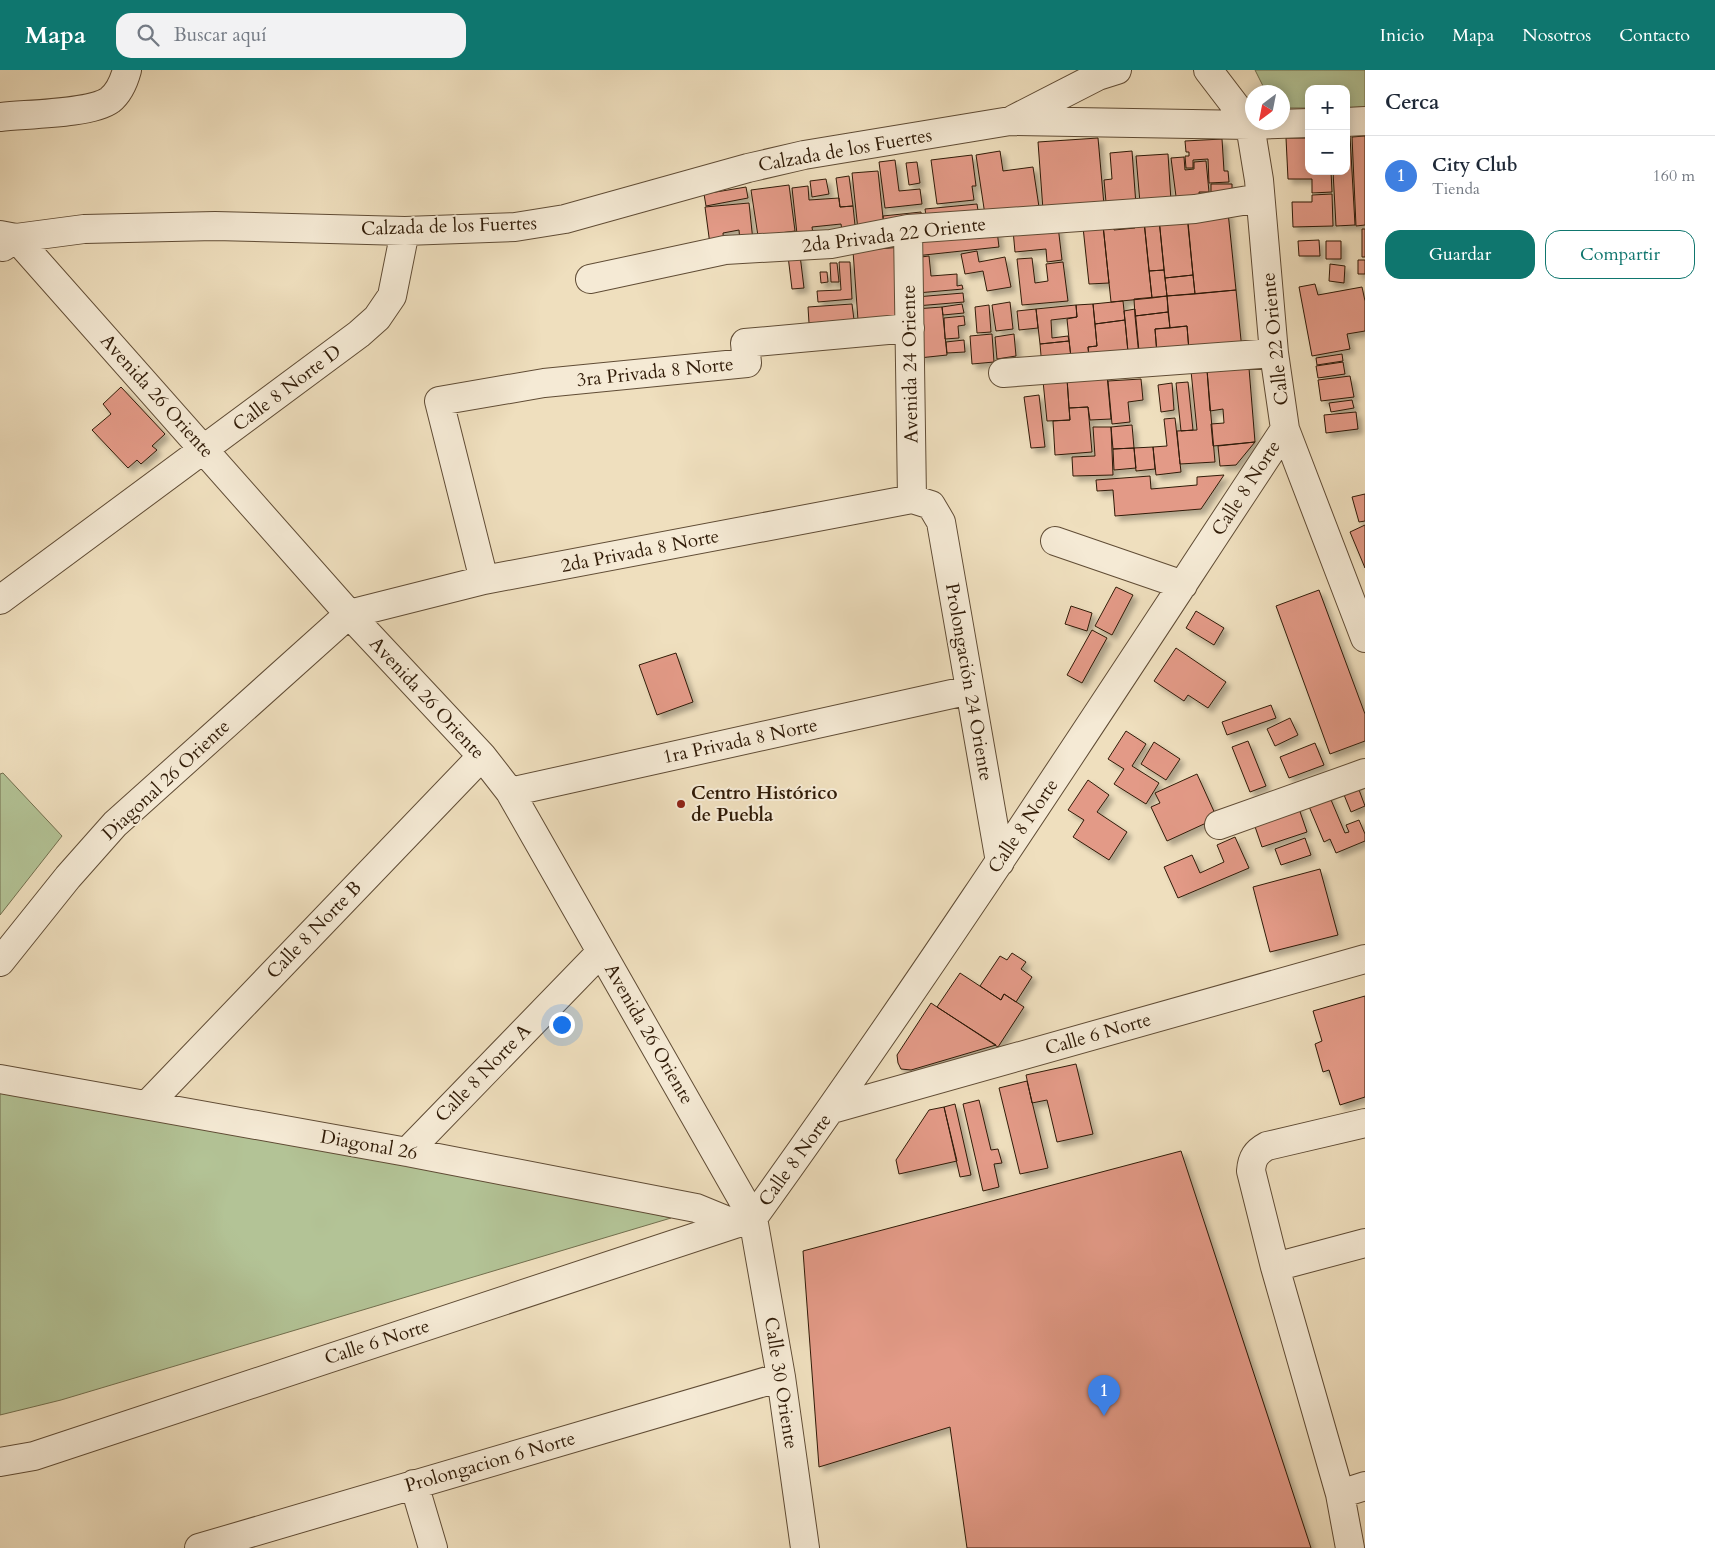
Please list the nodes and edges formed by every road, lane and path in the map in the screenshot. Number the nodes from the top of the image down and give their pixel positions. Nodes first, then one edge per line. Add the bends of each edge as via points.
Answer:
1 (127, 70) edge
2 (1208, 70) edge
3 (1104, 72) edge
4 (0, 117) edge
5 (1245, 118) edge
6 (1010, 121) junction
7 (1365, 121) edge
8 (1350, 122) edge
9 (1305, 123) edge
10 (1290, 124) edge
11 (1245, 125) edge
12 (1251, 130) edge
13 (1260, 198) junction
14 (908, 229) junction
15 (405, 231) junction
16 (5, 241) edge
17 (590, 279) dead end
18 (910, 328) junction
19 (1274, 353) junction
20 (1003, 372) dead end
21 (1285, 429) junction
22 (205, 449) junction
23 (922, 502) junction
24 (1055, 540) dead end
25 (484, 580) junction
26 (1183, 584) junction
27 (0, 600) edge
28 (349, 614) junction
29 (1365, 638) edge
30 (970, 690) junction
31 (482, 756) junction
32 (1365, 773) edge
33 (510, 792) junction
34 (1219, 825) dead end
35 (1000, 862) junction
36 (601, 952) junction
37 (1365, 959) edge
38 (0, 962) edge
39 (0, 1078) edge
40 (147, 1104) junction
41 (832, 1109) junction
42 (1365, 1123) edge
43 (407, 1152) junction
44 (744, 1221) junction
45 (1365, 1242) edge
46 (1275, 1267) junction
47 (781, 1377) junction
48 (0, 1462) edge
49 (414, 1484) junction
50 (1365, 1486) edge
51 (1340, 1494) junction
52 (257, 1540) edge
53 (199, 1548) edge
54 (433, 1548) edge
55 (805, 1548) edge
56 (1350, 1548) edge

1 - 4 street via 123,84 110,100 92,108
2 - 5 street, Calle 22 Oriente
3 - 6 street, Calzada de los Fuertes
6 - 11 street, Calzada de los Fuertes
6 - 15 street, Calzada de los Fuertes via 804,155 565,219 515,227
7 - 8 street
9 - 10 street, Calzada de los Fuertes
12 - 13 street, Calle 22 Oriente
13 - 14 street, 2da Privada 22 Oriente via 1195,209
13 - 19 street, Calle 22 Oriente
14 - 17 street, 2da Privada 22 Oriente via 831,244 724,250
14 - 18 street, Avenida 24 Oriente
15 - 16 street, Calzada de los Fuertes via 144,226 84,229
15 - 22 street, Calle 8 Norte D via 392,296 377,318
16 - 22 street, Avenida 26 Oriente
18 - 23 street, Avenida 24 Oriente
18 - 25 street, 3ra Privada 8 Norte via 745,343 747,363 544,383 439,401
19 - 20 street
19 - 21 street, Calle 22 Oriente
21 - 26 street, Calle 8 Norte
21 - 29 street, Calle 22 Oriente
22 - 27 street, Calle 8 Norte D
22 - 28 street, Avenida 26 Oriente
23 - 25 street, 2da Privada 8 Norte
23 - 30 street, Prolongación 24 Oriente via 941,522
24 - 26 street
25 - 28 street, 2da Privada 8 Norte
26 - 35 street, Calle 8 Norte
28 - 31 street, Avenida 26 Oriente
28 - 38 street, Diagonal 26 Oriente via 115,824
30 - 33 street, 1ra Privada 8 Norte
30 - 35 street, Prolongación 24 Oriente
31 - 33 street, Avenida 26 Oriente
31 - 40 street, Calle 8 Norte B
32 - 34 street
33 - 36 street, Avenida 26 Oriente
35 - 41 street, Calle 8 Norte
36 - 43 street, Calle 8 Norte A
36 - 44 street, Avenida 26 Oriente
37 - 41 street, Calle 6 Norte
39 - 40 street, Diagonal 26
40 - 43 street, Diagonal 26
41 - 44 street, Calle 8 Norte
42 - 46 street via 1267,1146 1252,1160 1251,1171
43 - 44 street, Diagonal 26 via 696,1208
44 - 47 street, Calle 30 Oriente
44 - 48 street, Calle 6 Norte via 34,1456
45 - 46 street
46 - 51 street
47 - 49 street, Prolongacion 6 Norte
47 - 55 street, Calle 30 Oriente
49 - 52 street, Prolongacion 6 Norte
49 - 54 street
50 - 51 street
51 - 56 street
52 - 53 street, Prolongacion 6 Norte

